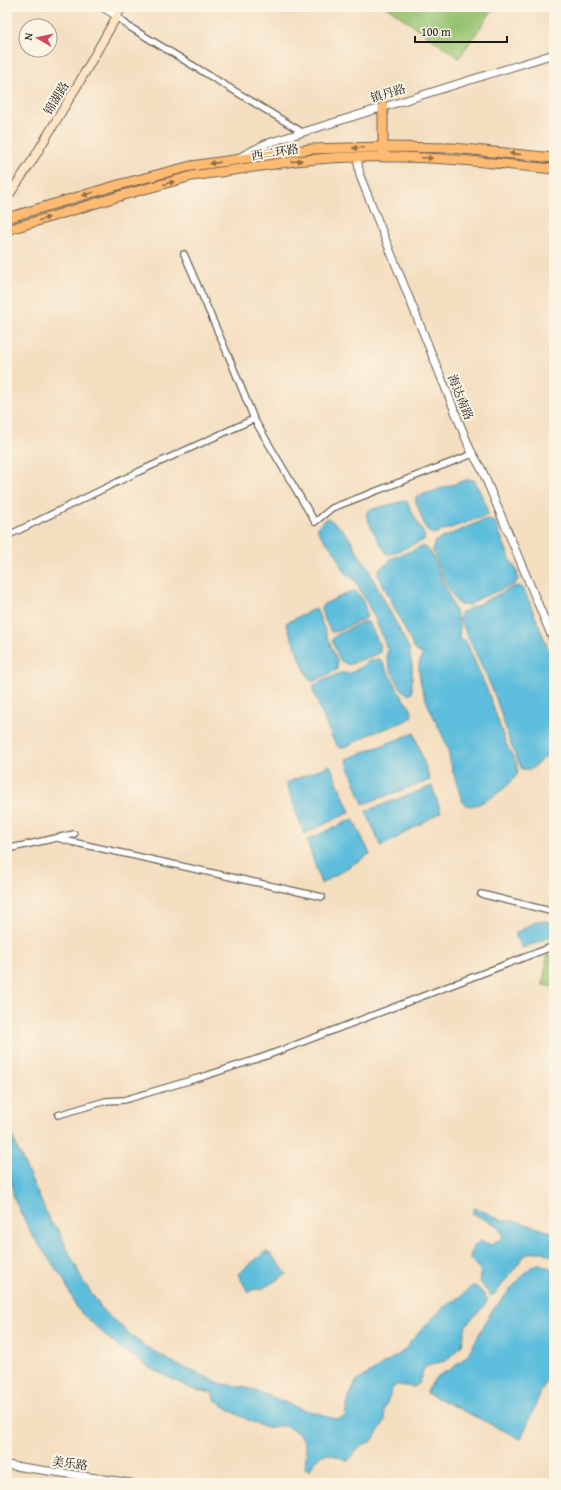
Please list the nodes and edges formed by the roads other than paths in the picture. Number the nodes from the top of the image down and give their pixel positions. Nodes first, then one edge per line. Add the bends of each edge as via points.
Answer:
1 (102, 7) edge
2 (122, 7) edge
3 (117, 16) junction
4 (554, 54) edge
5 (383, 106) junction
6 (302, 132) junction
7 (383, 147) junction
8 (383, 156) junction
9 (357, 157) junction
10 (554, 158) edge
11 (232, 160) junction
12 (554, 169) edge
13 (233, 171) junction
14 (7, 198) edge
15 (7, 218) edge
16 (7, 230) edge
17 (184, 254) dead end
18 (254, 419) junction
19 (473, 454) junction
20 (7, 536) edge
21 (554, 642) edge
22 (74, 834) dead end
23 (58, 838) junction
24 (7, 849) edge
25 (481, 894) dead end
26 (322, 897) dead end
27 (554, 912) edge
28 (554, 946) edge
29 (58, 1115) dead end
30 (7, 1465) edge
31 (131, 1483) edge

1 - 3 street
2 - 3 main road, 锦湖路
3 - 6 street via 128,26
3 - 14 main road, 锦湖路 via 32,161
4 - 5 street, 镇丹路
5 - 6 street, 镇丹路
5 - 7 main road
6 - 11 street, 镇丹路 via 265,144
7 - 8 main road
10 -> 7 main road, 西二环路 via 453,148
7 -> 11 main road, 西二环路 via 311,149
8 - 9 main road, 西二环路
8 -> 12 main road, 西二环路 via 453,159
13 -> 9 main road, 西二环路 via 312,159
9 - 19 street, 海达南路 via 363,184
11 - 13 main road
11 -> 15 main road, 西二环路 via 191,166
16 -> 13 main road, 西二环路 via 192,176
17 - 18 street
18 - 19 street via 314,522 332,508
18 - 20 street
19 - 21 street, 海达南路
22 - 23 street
23 - 24 street
23 - 26 street
25 - 27 street
28 - 29 street via 266,1056 124,1100 106,1101
30 - 31 street, 美乐路

